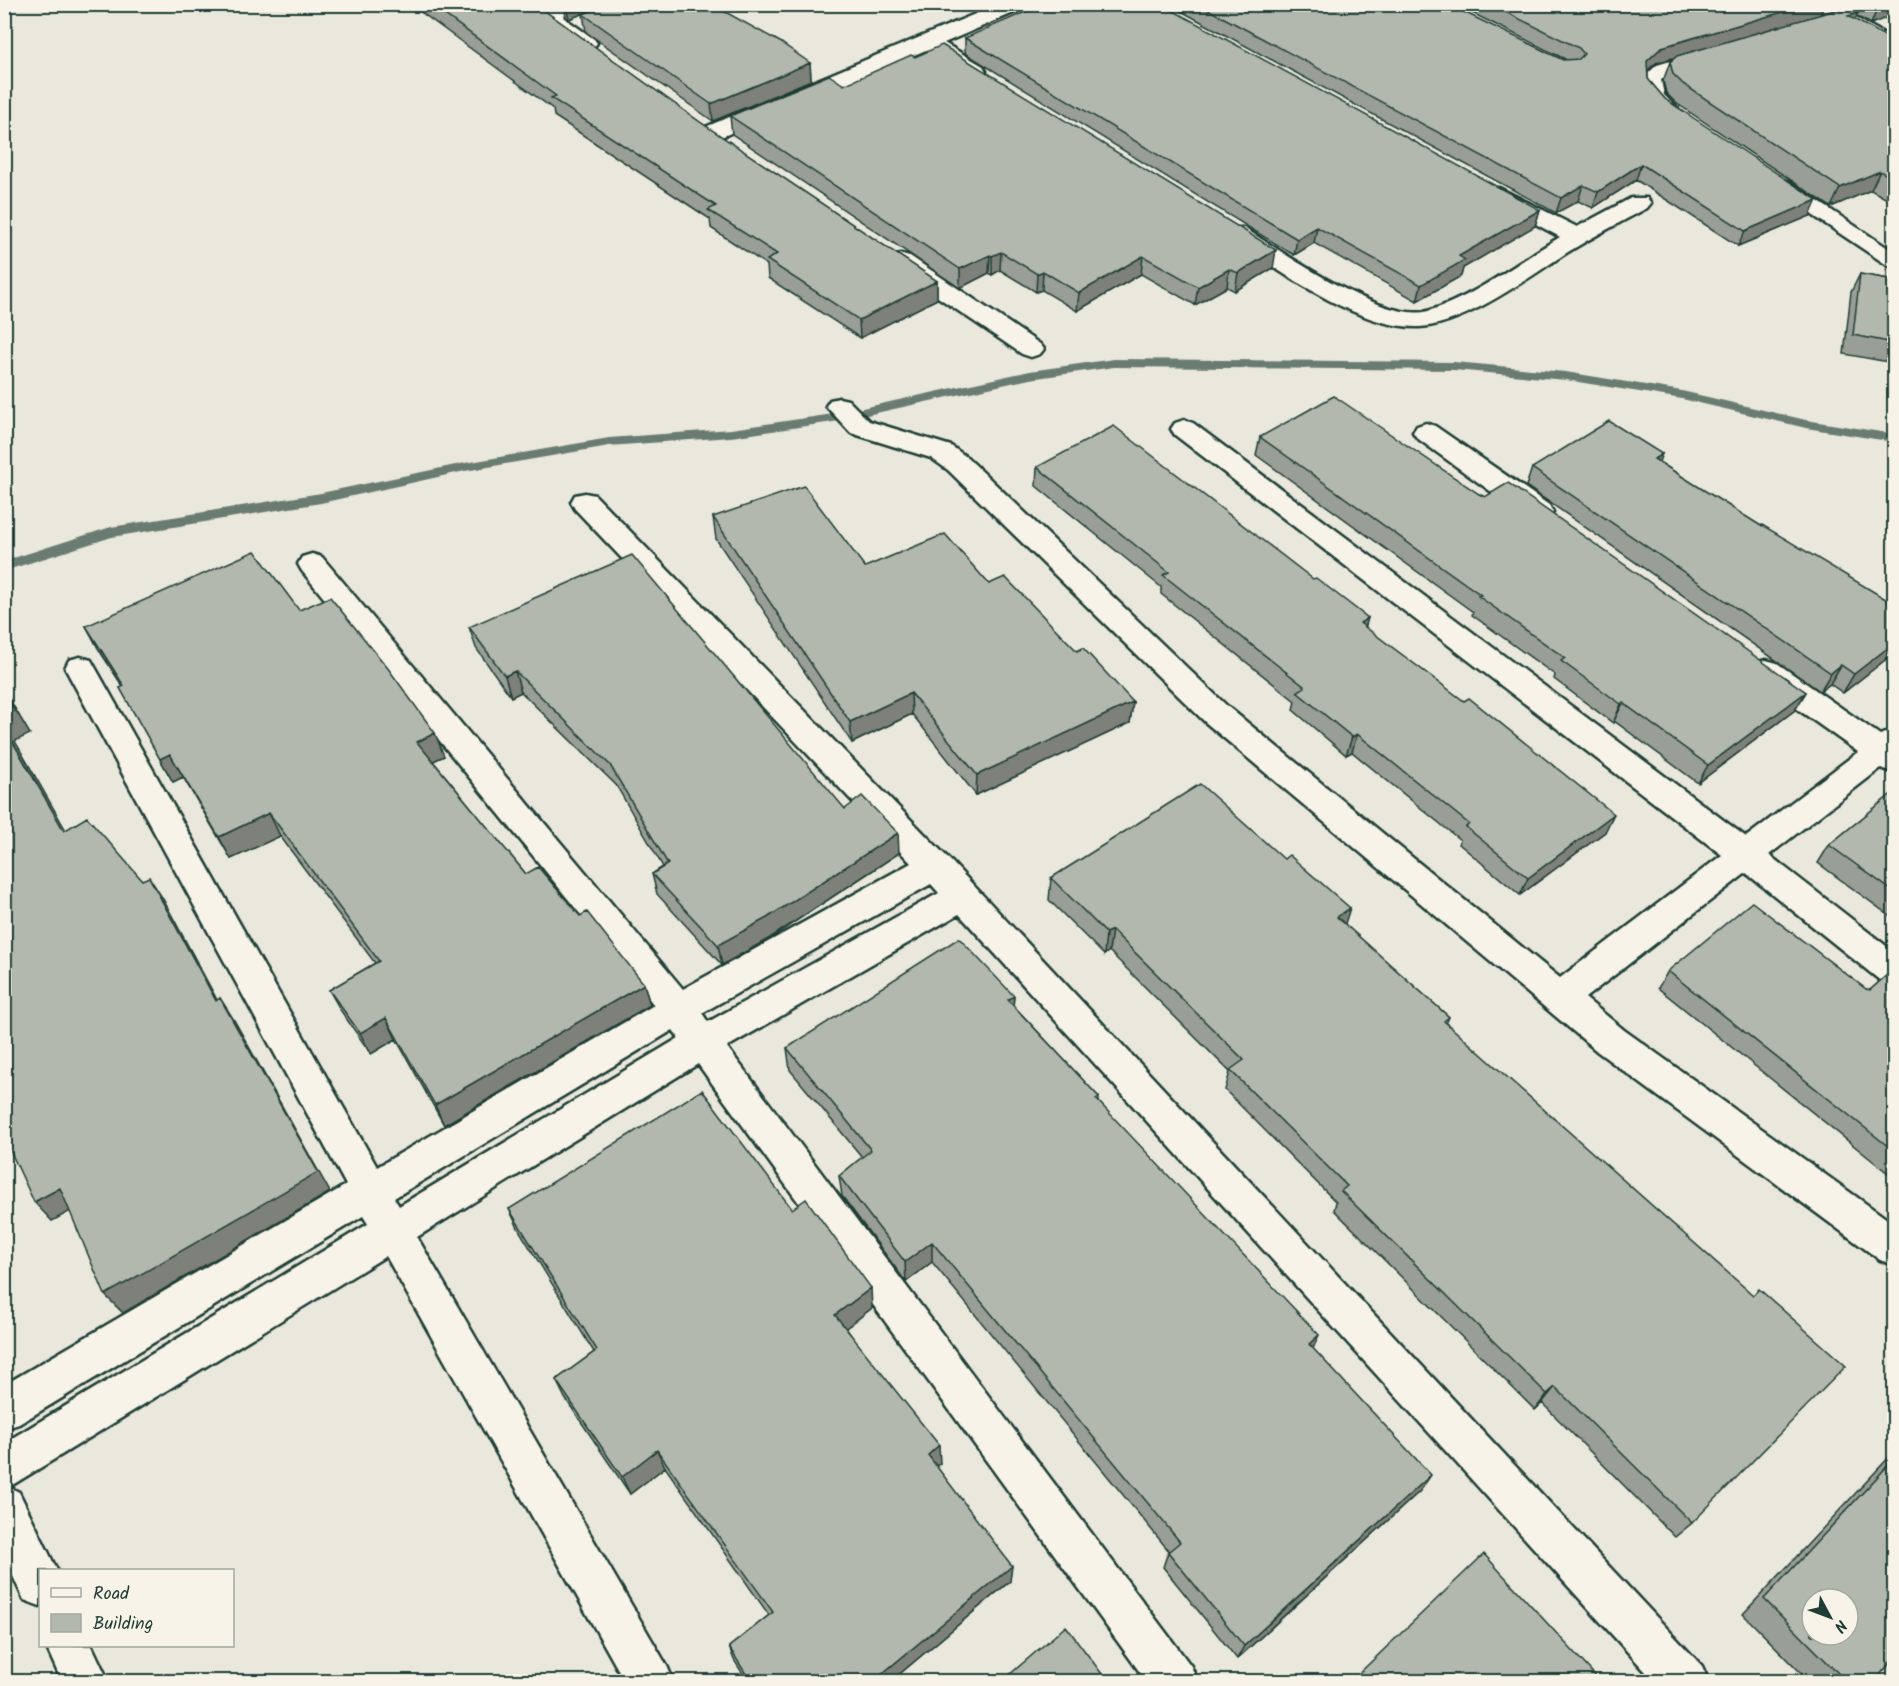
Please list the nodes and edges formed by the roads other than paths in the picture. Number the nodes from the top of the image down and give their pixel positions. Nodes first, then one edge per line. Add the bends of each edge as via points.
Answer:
1 (564, 4) edge
2 (1018, 4) edge
3 (1816, 4) edge
4 (1840, 17) junction
5 (1818, 24) edge
6 (928, 42) junction
7 (1894, 46) edge
8 (1718, 52) edge
9 (606, 56) edge
10 (988, 79) edge
11 (692, 119) edge
12 (1688, 122) edge
13 (711, 133) junction
14 (731, 146) edge
15 (1766, 175) edge
16 (1482, 186) edge
17 (1639, 203) dead end
18 (1219, 222) edge
19 (1577, 237) junction
20 (885, 251) edge
21 (1894, 261) edge
22 (1031, 349) dead end
23 (846, 414) dead end
24 (1184, 429) dead end
25 (1426, 432) dead end
26 (585, 502) dead end
27 (1562, 528) edge
28 (312, 564) dead end
29 (1746, 656) edge
30 (80, 668) dead end
31 (1890, 751) edge
32 (1746, 855) junction
33 (935, 866) junction
34 (962, 896) junction
35 (1894, 972) edge
36 (1559, 998) junction
37 (678, 1009) junction
38 (702, 1044) junction
39 (370, 1192) junction
40 (394, 1232) junction
41 (1894, 1247) edge
42 (4, 1409) edge
43 (4, 1468) edge
44 (4, 1507) edge
45 (39, 1582) edge
46 (69, 1647) edge
47 (86, 1682) edge
48 (651, 1682) edge
49 (1175, 1682) edge
50 (1686, 1682) edge

1 - 9 street via 553,17 557,23 577,25
2 - 6 street
3 - 4 lane
4 - 5 lane
4 - 7 lane
6 - 10 street
6 - 13 street
8 - 12 lane via 1663,69 1652,78 1650,86 1656,98
11 - 13 street
13 - 14 street
15 - 21 lane
16 - 19 street
17 - 19 street
18 - 19 street via 1362,305 1420,321 1448,315
20 - 22 street
23 - 36 street via 874,434 941,452 958,464 1216,714
24 - 32 street
25 - 27 street
26 - 33 street
28 - 37 street
29 - 31 street
30 - 39 street
31 - 32 street
32 - 35 street
32 - 36 street
33 - 34 street
33 - 37 street
34 - 38 street
34 - 50 street
36 - 41 street via 1611,1041
37 - 38 street
37 - 39 street
38 - 40 street
38 - 49 street
39 - 40 street
39 - 42 street
40 - 43 street
40 - 48 street
44 - 45 street
46 - 47 street

